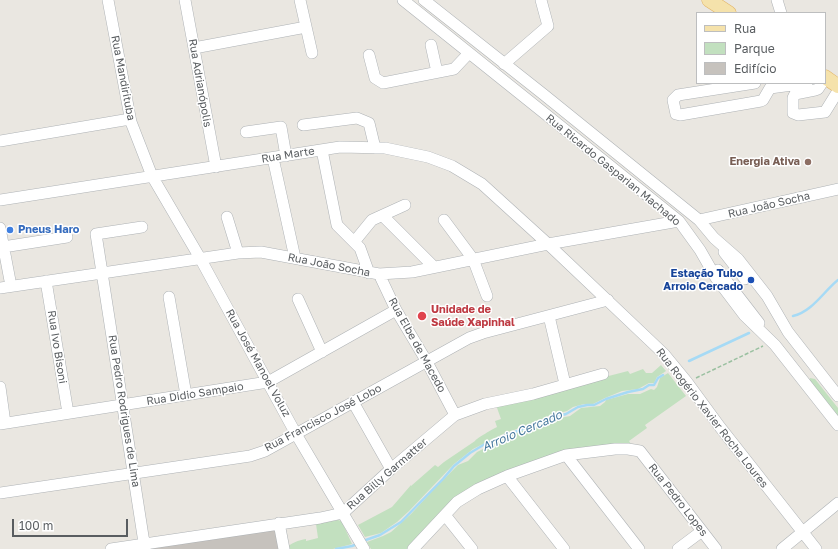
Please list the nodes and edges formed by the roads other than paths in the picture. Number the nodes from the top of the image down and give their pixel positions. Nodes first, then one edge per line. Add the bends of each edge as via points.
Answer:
1 (108, 0) edge
2 (185, 0) edge
3 (300, 0) edge
4 (403, 0) edge
5 (424, 0) edge
6 (541, 0) edge
7 (709, 0) edge
8 (777, 0) edge
9 (727, 12) edge
10 (781, 12) edge
11 (306, 27) junction
12 (431, 45) dead end
13 (194, 48) junction
14 (312, 53) dead end
15 (469, 53) junction
16 (369, 54) dead end
17 (504, 64) junction
18 (437, 72) junction
19 (826, 80) edge
20 (749, 84) edge
21 (800, 84) edge
22 (822, 84) edge
23 (838, 86) edge
24 (838, 91) edge
25 (130, 119) junction
26 (303, 125) dead end
27 (246, 132) dead end
28 (0, 141) edge
29 (375, 148) junction
30 (322, 150) junction
31 (286, 156) junction
32 (273, 158) junction
33 (216, 167) junction
34 (152, 176) junction
35 (838, 189) edge
36 (0, 200) edge
37 (405, 205) dead end
38 (383, 216) junction
39 (227, 218) dead end
40 (444, 220) dead end
41 (699, 220) junction
42 (679, 221) junction
43 (142, 227) dead end
44 (0, 228) edge
45 (67, 237) dead end
46 (354, 242) junction
47 (548, 244) junction
48 (4, 247) junction
49 (238, 253) junction
50 (200, 258) junction
51 (295, 258) junction
52 (473, 259) junction
53 (434, 267) junction
54 (103, 272) junction
55 (374, 274) junction
56 (46, 281) junction
57 (5, 287) edge
58 (487, 296) dead end
59 (169, 297) dead end
60 (298, 299) dead end
61 (608, 300) junction
62 (396, 310) junction
63 (549, 316) junction
64 (322, 352) junction
65 (427, 362) junction
66 (818, 370) junction
67 (603, 374) dead end
68 (802, 379) junction
69 (268, 382) junction
70 (566, 384) junction
71 (0, 387) edge
72 (186, 395) junction
73 (838, 396) edge
74 (353, 402) junction
75 (123, 405) junction
76 (68, 413) junction
77 (455, 414) junction
78 (2, 423) edge
79 (838, 425) edge
80 (296, 434) junction
81 (566, 455) junction
82 (391, 469) junction
83 (134, 473) junction
84 (507, 476) junction
85 (0, 493) edge
86 (838, 503) edge
87 (343, 513) junction
88 (445, 515) junction
89 (279, 523) junction
90 (702, 531) junction
91 (803, 532) junction
92 (144, 547) edge
93 (111, 549) edge
94 (284, 549) edge
95 (364, 549) edge
96 (413, 549) edge
97 (472, 549) edge
98 (564, 549) edge
99 (639, 549) edge
100 (678, 549) edge
101 (716, 549) edge
102 (782, 549) edge
103 (816, 549) edge

1 - 25 street, Rua Mandirituba
2 - 13 street, Rua Adrianópolis
3 - 11 street
4 - 15 street, Rua Ricardo Gasparian Machado
5 - 17 street, Rua Ricardo Gasparian Machado
6 - 17 street via 548,26
7 - 9 main road
8 - 10 street
11 - 13 street
11 - 14 street
12 - 18 street
13 - 33 street, Rua Adrianópolis
15 - 18 street via 454,69
15 - 42 street, Rua Ricardo Gasparian Machado
16 - 18 street via 375,78 383,83
17 - 41 street, Rua Ricardo Gasparian Machado
19 - 23 main road
20 - 21 street via 678,95 673,100 676,114 761,101 770,88
22 - 24 street via 818,89 795,94 793,113 798,115 825,112
25 - 28 street
25 - 34 street, Rua Mandirituba
26 - 29 street via 357,118 369,122
27 - 31 street via 281,127
29 - 30 street, Rua Marte via 340,147
29 - 47 street, Rua Marte via 428,157 452,166 482,184
30 - 31 street, Rua Marte
30 - 46 street, Rua Elbe de Macedo via 337,225
31 - 32 street, Rua Marte
32 - 33 street, Rua Marte
32 - 51 street
33 - 34 street, Rua Marte
34 - 36 street, Rua Marte
34 - 50 street, Rua José Manoel Voluz
35 - 41 street, Rua João Socha
37 - 38 street
38 - 46 street via 372,220
38 - 53 street
39 - 49 street
40 - 52 street
41 - 66 street, Rua Ricardo Gasparian Machado via 714,238 738,259 767,296 788,332
42 - 47 street, Rua João Socha
42 - 68 street, Rua Ricardo Gasparian Machado
43 - 54 street, Rua Pedro Rodrigues de Lima via 96,234
44 - 48 street
45 - 48 street
46 - 55 street, Rua Elbe de Macedo
47 - 52 street, Rua João Socha
47 - 61 street, Rua Rogério Xavier Rocha Loures
48 - 57 street
49 - 50 street, Rua João Socha
49 - 51 street, Rua João Socha via 261,252
50 - 54 street, Rua João Socha
50 - 69 street, Rua José Manoel Voluz
51 - 55 street, Rua João Socha
52 - 53 street, Rua João Socha
52 - 58 street
53 - 55 street, Rua João Socha via 412,272
54 - 56 street, Rua João Socha
54 - 75 street, Rua Pedro Rodrigues de Lima
55 - 62 street, Rua Elbe de Macedo
56 - 57 street, Rua João Socha
56 - 76 street, Rua Ivo Bisoni
59 - 72 street
60 - 64 street
61 - 63 street, Rua Francisco José Lobo
61 - 91 street, Rua Rogério Xavier Rocha Loures via 664,354
62 - 64 street, Rua Didio Sampaio
62 - 65 street, Rua Elbe de Macedo
63 - 65 street, Rua Francisco José Lobo via 483,332
63 - 70 street
64 - 69 street, Rua Didio Sampaio
65 - 74 street, Rua Francisco José Lobo
65 - 77 street, Rua Elbe de Macedo
66 - 68 street via 810,371
66 - 73 street, Rua Ricardo Gasparian Machado
67 - 70 street, Rua Billy Garmatter
68 - 79 street
69 - 72 street, Rua Didio Sampaio
69 - 80 street, Rua José Manoel Voluz
70 - 77 street, Rua Billy Garmatter
71 - 78 street
72 - 75 street, Rua Didio Sampaio
74 - 80 street, Rua Francisco José Lobo
74 - 82 street
75 - 76 street, Rua Didio Sampaio
75 - 83 street, Rua Pedro Rodrigues de Lima
76 - 78 street, Rua Didio Sampaio
77 - 82 street, Rua Billy Garmatter
80 - 83 street, Rua Francisco José Lobo via 250,456
80 - 87 street, Rua José Manoel Voluz
81 - 84 street
81 - 90 street, Rua Pedro Lopes via 615,449 640,451
81 - 99 street
82 - 87 street, Rua Billy Garmatter
83 - 85 street, Rua Francisco José Lobo
83 - 92 street, Rua Pedro Rodrigues de Lima
84 - 88 street via 457,502
84 - 98 street
86 - 91 street
87 - 89 street, Rua Billy Garmatter
87 - 95 street, Rua José Manoel Voluz
88 - 96 street
88 - 97 street
89 - 92 street, Rua Billy Garmatter
89 - 94 street
90 - 100 street
90 - 101 street, Rua Pedro Lopes
91 - 102 street
91 - 103 street, Rua Rogério Xavier Rocha Loures
92 - 93 street, Rua Billy Garmatter

